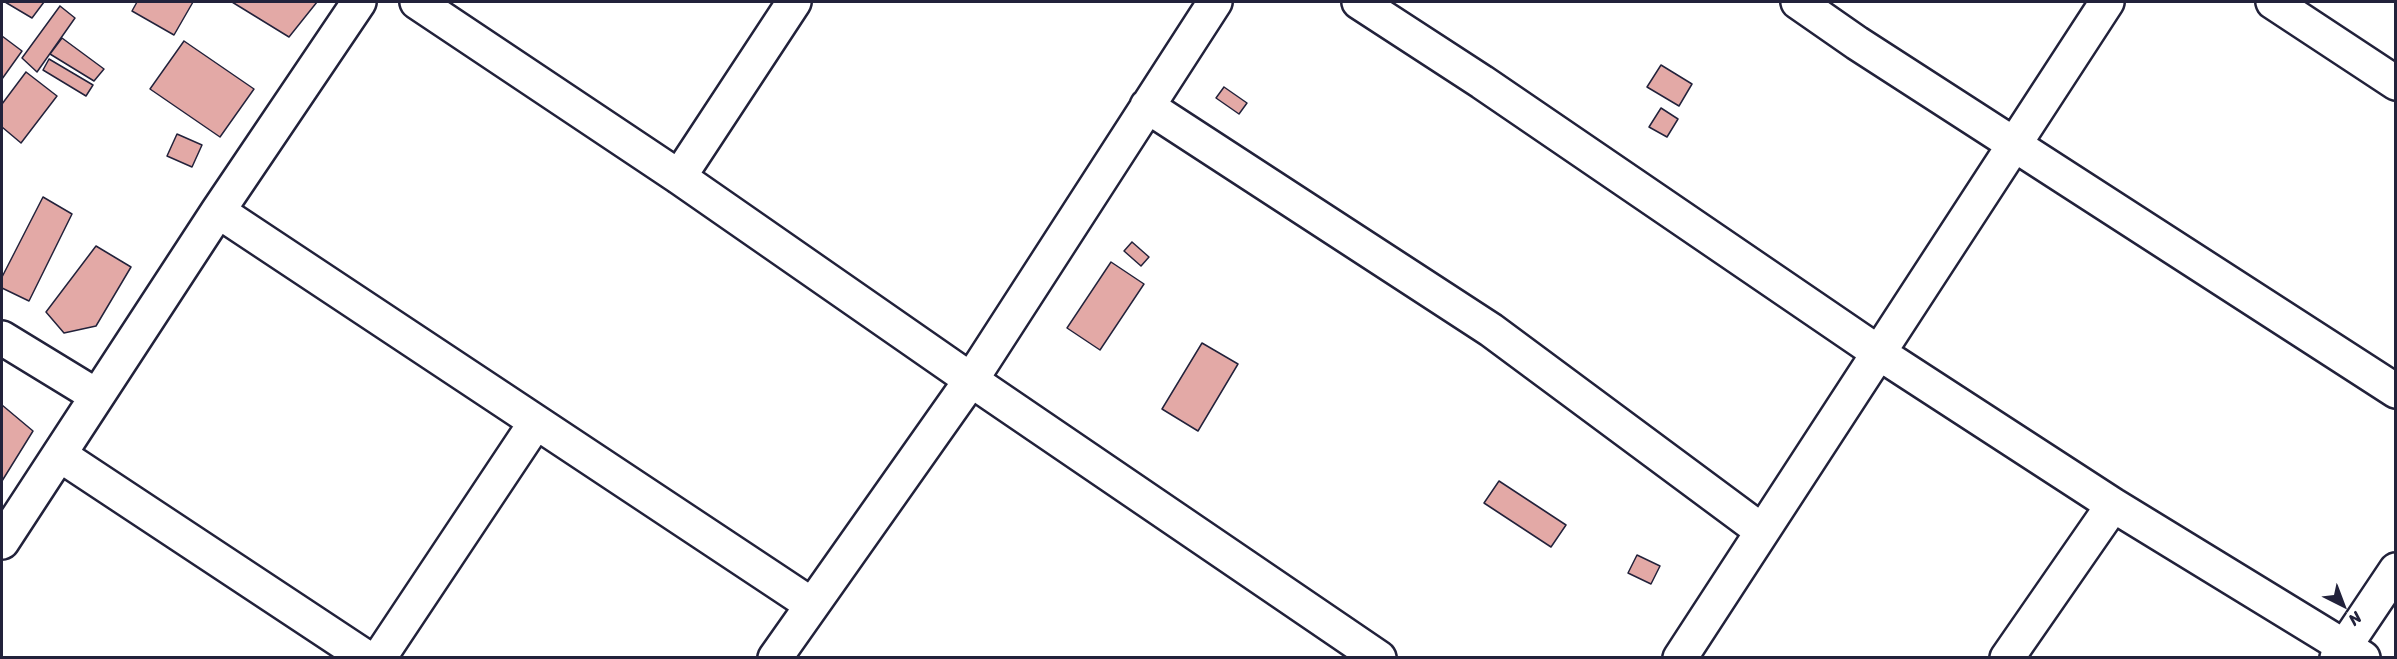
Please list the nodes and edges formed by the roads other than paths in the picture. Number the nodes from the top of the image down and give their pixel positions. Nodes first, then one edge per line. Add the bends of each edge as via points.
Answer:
1 (359, 2) edge
2 (417, 2) edge
3 (794, 2) edge
4 (1215, 2) edge
5 (1359, 2) edge
6 (1798, 2) edge
7 (2107, 2) edge
8 (2273, 2) edge
9 (2396, 83) edge
10 (1147, 106) junction
11 (2013, 143) junction
12 (679, 177) junction
13 (218, 212) junction
14 (2, 338) edge
15 (1878, 353) junction
16 (971, 380) junction
17 (2396, 391) edge
18 (97, 396) junction
19 (536, 422) junction
20 (60, 455) junction
21 (2113, 505) junction
22 (1762, 531) junction
23 (2, 542) edge
24 (2396, 570) edge
25 (812, 605) junction
26 (2348, 654) edge
27 (367, 657) edge
28 (379, 657) edge
29 (775, 657) edge
30 (1379, 657) edge
31 (1680, 657) edge
32 (2007, 657) edge

1 - 13 street
2 - 12 street
3 - 12 street
4 - 10 street
5 - 15 street
6 - 11 street
7 - 11 street
8 - 9 street
10 - 16 street
10 - 22 street via 1491,330
11 - 15 street
11 - 17 street
12 - 16 street
13 - 18 street
13 - 19 street
14 - 18 street
15 - 21 street
15 - 22 street
16 - 25 street
16 - 30 street
18 - 20 street
19 - 25 street
19 - 28 street
20 - 23 street
20 - 27 street
21 - 26 street
21 - 32 street
22 - 31 street
24 - 26 street
25 - 29 street

